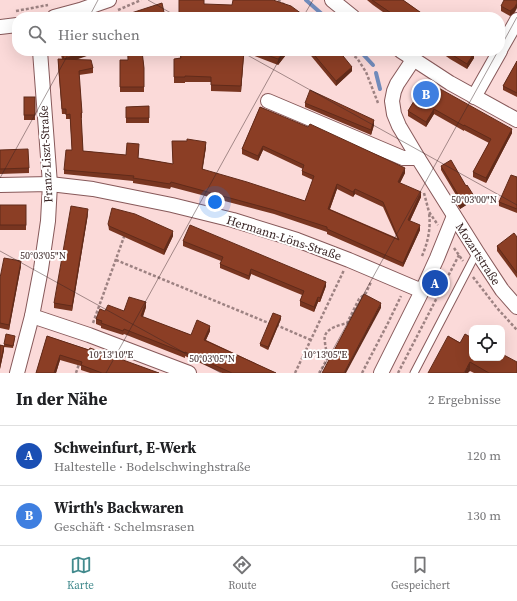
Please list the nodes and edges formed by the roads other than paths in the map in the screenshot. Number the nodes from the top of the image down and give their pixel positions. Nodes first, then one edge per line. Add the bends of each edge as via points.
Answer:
1 (109, 0) edge
2 (332, 0) edge
3 (52, 10) edge
4 (347, 12) edge
5 (12, 19) edge
6 (517, 20) edge
7 (0, 27) edge
8 (505, 42) edge
9 (40, 56) edge
10 (408, 56) edge
11 (497, 56) edge
12 (413, 60) junction
13 (474, 97) junction
14 (268, 102) dead end
15 (517, 120) edge
16 (418, 158) junction
17 (50, 184) junction
18 (0, 185) edge
19 (454, 216) junction
20 (477, 252) junction
21 (422, 291) junction
22 (517, 307) edge
23 (32, 316) junction
24 (17, 373) edge
25 (189, 373) edge
26 (381, 373) edge
27 (414, 373) edge

1 - 3 street via 80,10
2 - 4 street
5 - 7 street
6 - 8 street
9 - 17 street, Franz-Liszt-Straße
10 - 12 street
11 - 13 street
12 - 13 street
12 - 16 street, Mozartstraße via 397,84 392,101 399,126
13 - 15 street
14 - 16 street via 403,158
16 - 19 street, Mozartstraße
17 - 18 street, Hermann-Löns-Straße
17 - 21 street, Hermann-Löns-Straße via 137,197 233,220 297,240
17 - 23 street, Franz-Liszt-Straße via 48,221
19 - 20 street, Mozartstraße
19 - 21 street
20 - 22 street, Mozartstraße via 502,290
20 - 27 lane
21 - 26 street
23 - 24 street, Franz-Liszt-Straße
23 - 25 street

